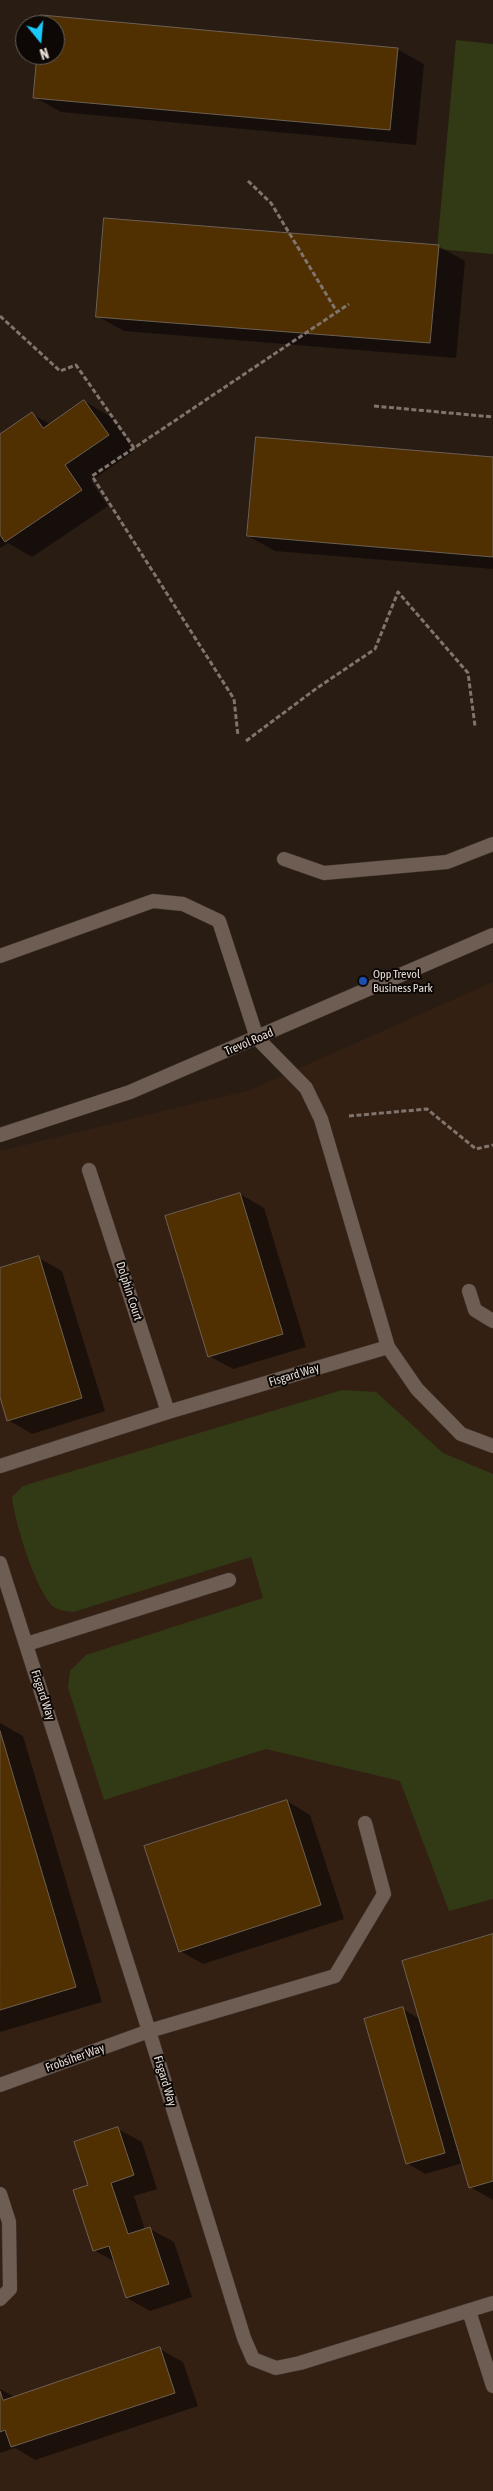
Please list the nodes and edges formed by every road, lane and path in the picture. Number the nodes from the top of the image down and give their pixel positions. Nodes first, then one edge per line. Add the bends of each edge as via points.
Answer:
1 (248, 181) dead end
2 (349, 304) dead end
3 (336, 312) junction
4 (0, 316) edge
5 (374, 406) dead end
6 (493, 417) edge
7 (134, 448) junction
8 (475, 726) dead end
9 (238, 736) dead end
10 (246, 741) dead end
11 (493, 844) edge
12 (284, 859) dead end
13 (493, 935) edge
14 (0, 956) edge
15 (258, 1038) junction
16 (321, 1119) junction
17 (0, 1135) edge
18 (493, 1145) edge
19 (89, 1170) dead end
20 (469, 1291) dead end
21 (493, 1321) edge
22 (388, 1347) junction
23 (168, 1412) junction
24 (493, 1446) edge
25 (0, 1466) edge
26 (0, 1563) edge
27 (229, 1580) dead end
28 (27, 1644) junction
29 (366, 1822) dead end
30 (150, 2031) junction
31 (0, 2084) edge
32 (0, 2194) edge
33 (0, 2299) edge
34 (493, 2303) edge
35 (469, 2310) junction
36 (493, 2386) edge

1 - 3 path via 271,203
2 - 3 path
3 - 7 path
4 - 7 path via 60,371 76,364
5 - 6 path
7 - 9 path via 92,476 234,699
8 - 10 path via 468,673 398,592 375,649
11 - 12 street via 446,862 324,873
13 - 15 street, Trevol Road
14 - 15 street via 152,901 183,904 220,921
15 - 16 street via 306,1088
15 - 17 street, Trevol Road via 130,1092
16 - 18 path via 427,1109 476,1149
16 - 22 street
19 - 23 street, Dolphin Court
20 - 21 street via 474,1310
22 - 23 street, Fisgard Way
22 - 24 street via 417,1389 461,1434
23 - 25 street, Fisgard Way
26 - 28 street, Fisgard Way
27 - 28 street
28 - 30 street, Fisgard Way
29 - 30 street, Frobsiher Way via 384,1894 335,1976
30 - 31 street, Frobsiher Way
30 - 35 street, Fisgard Way via 253,2359 276,2368 300,2363
32 - 33 street via 10,2222 10,2289
34 - 35 street, Fisgard Way
35 - 36 street

